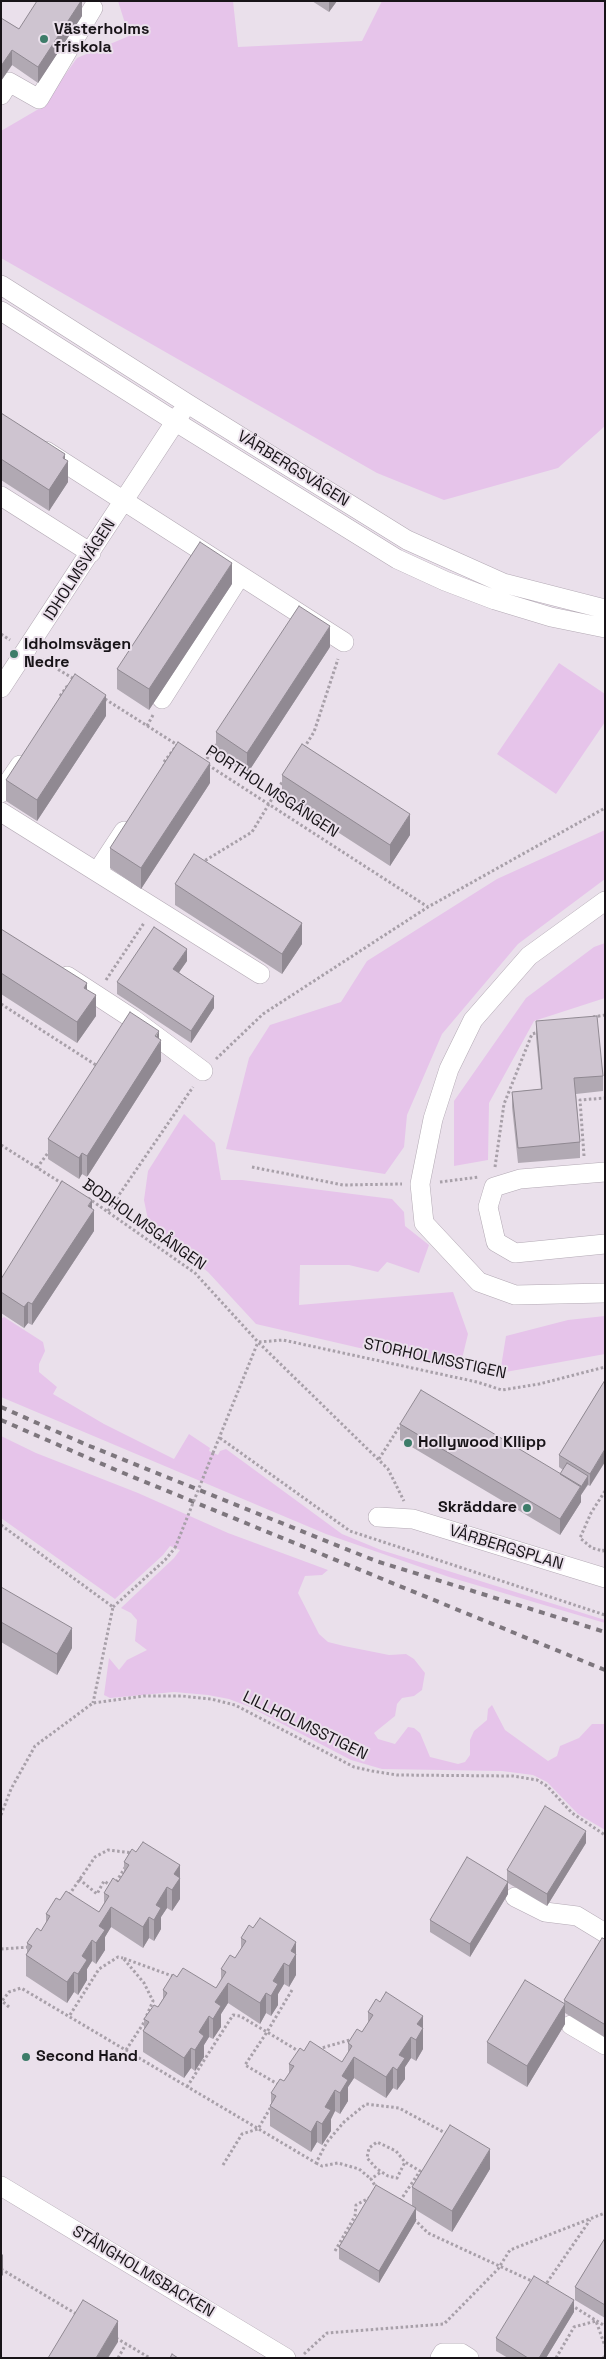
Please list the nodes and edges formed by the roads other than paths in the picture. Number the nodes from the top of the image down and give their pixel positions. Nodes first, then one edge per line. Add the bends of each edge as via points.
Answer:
1 (93, 8) dead end
2 (1, 95) edge
3 (1, 285) edge
4 (1, 311) edge
5 (188, 404) junction
6 (176, 422) junction
7 (34, 444) edge
8 (1, 496) edge
9 (125, 501) junction
10 (91, 553) junction
11 (240, 576) junction
12 (605, 609) edge
13 (605, 628) edge
14 (344, 642) road end
15 (1, 688) edge
16 (162, 699) dead end
17 (28, 754) edge
18 (1, 792) edge
19 (1, 812) edge
20 (136, 814) edge
21 (97, 872) junction
22 (605, 901) edge
23 (51, 966) edge
24 (260, 974) dead end
25 (133, 1018) junction
26 (123, 1035) edge
27 (203, 1071) road end
28 (605, 1172) edge
29 (605, 1244) edge
30 (605, 1293) edge
31 (378, 1517) dead end
32 (605, 1578) edge
33 (515, 1896) dead end
34 (605, 1933) edge
35 (571, 2025) dead end
36 (605, 2045) edge
37 (1, 2186) edge
38 (286, 2358) edge
39 (440, 2358) edge
40 (469, 2358) edge

1 - 2 street via 39,99 9,82
3 - 5 street, VÅRBERGSVÄGEN
4 - 6 street, VÅRBERGSVÄGEN
5 - 6 street, IDHOLMSVÄGEN
5 - 12 street, VÅRBERGSVÄGEN via 407,540 503,583
6 - 9 street, IDHOLMSVÄGEN
6 - 13 street, VÅRBERGSVÄGEN via 397,560 444,582 495,600 550,617
7 - 9 street, IDHOLMSVÄGEN
8 - 10 street
9 - 10 street, IDHOLMSVÄGEN
9 - 11 street, IDHOLMSVÄGEN
10 - 15 street, IDHOLMSVÄGEN
11 - 14 street, IDHOLMSVÄGEN via 295,621
11 - 16 street
17 - 18 street
19 - 21 street
20 - 21 street
21 - 24 street
22 - 30 street via 529,956 473,1020 436,1110 420,1184 424,1223 479,1282 516,1294
23 - 25 street
25 - 26 street
25 - 27 street
28 - 29 street via 520,1179 494,1187 488,1207 496,1242 515,1253
31 - 32 street, VÅRBERGSPLAN via 413,1520
33 - 34 street via 545,1912 577,1916
35 - 36 street
37 - 38 street, STÅNGHOLMSBACKEN
39 - 40 street via 443,2353 461,2353

